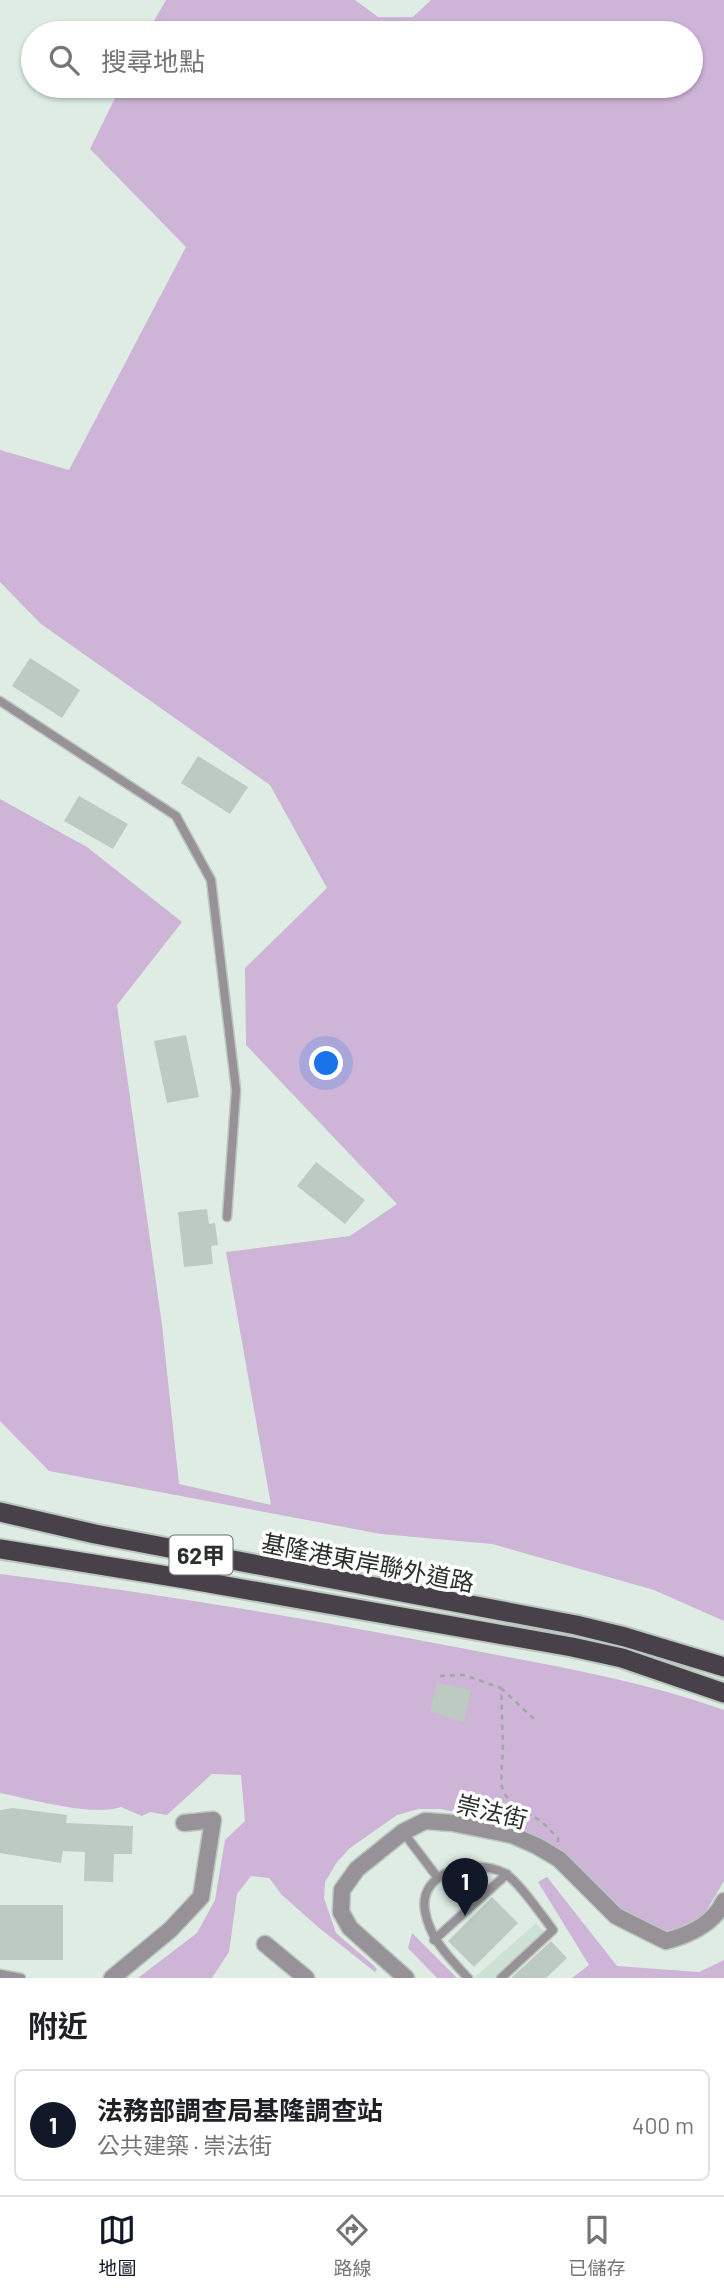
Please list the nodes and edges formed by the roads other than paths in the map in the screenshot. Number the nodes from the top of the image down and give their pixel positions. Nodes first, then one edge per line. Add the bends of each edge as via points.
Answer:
1 (0, 701) edge
2 (227, 1217) dead end
3 (0, 1512) edge
4 (0, 1549) edge
5 (724, 1667) edge
6 (724, 1693) edge
7 (184, 1823) dead end
8 (403, 1832) junction
9 (508, 1874) junction
10 (438, 1878) junction
11 (724, 1901) edge
12 (434, 1940) junction
13 (265, 1944) dead end
14 (0, 1974) edge
15 (21, 1978) edge
16 (112, 1978) edge
17 (306, 1978) edge
18 (406, 1978) edge
19 (468, 1978) edge
20 (501, 1978) edge

1 - 2 lane via 176,816 211,880 236,1090
3 - 5 highway, 基隆港東岸聯外道路 / 62甲 via 359,1586 576,1625
4 - 6 highway, 基隆港東岸聯外道路 / 62甲 via 622,1658
7 - 16 street via 213,1821 201,1897 170,1930
8 - 10 lane
8 - 11 street, 崇法街 via 425,1821 512,1835 559,1859 616,1916 666,1941 711,1921
8 - 18 street, 崇法街 via 357,1869 342,1891 341,1912 350,1928
9 - 10 lane via 486,1866 464,1866
9 - 12 lane
9 - 20 lane via 553,1930
10 - 12 lane via 425,1897
12 - 19 lane
13 - 17 street
14 - 15 lane

